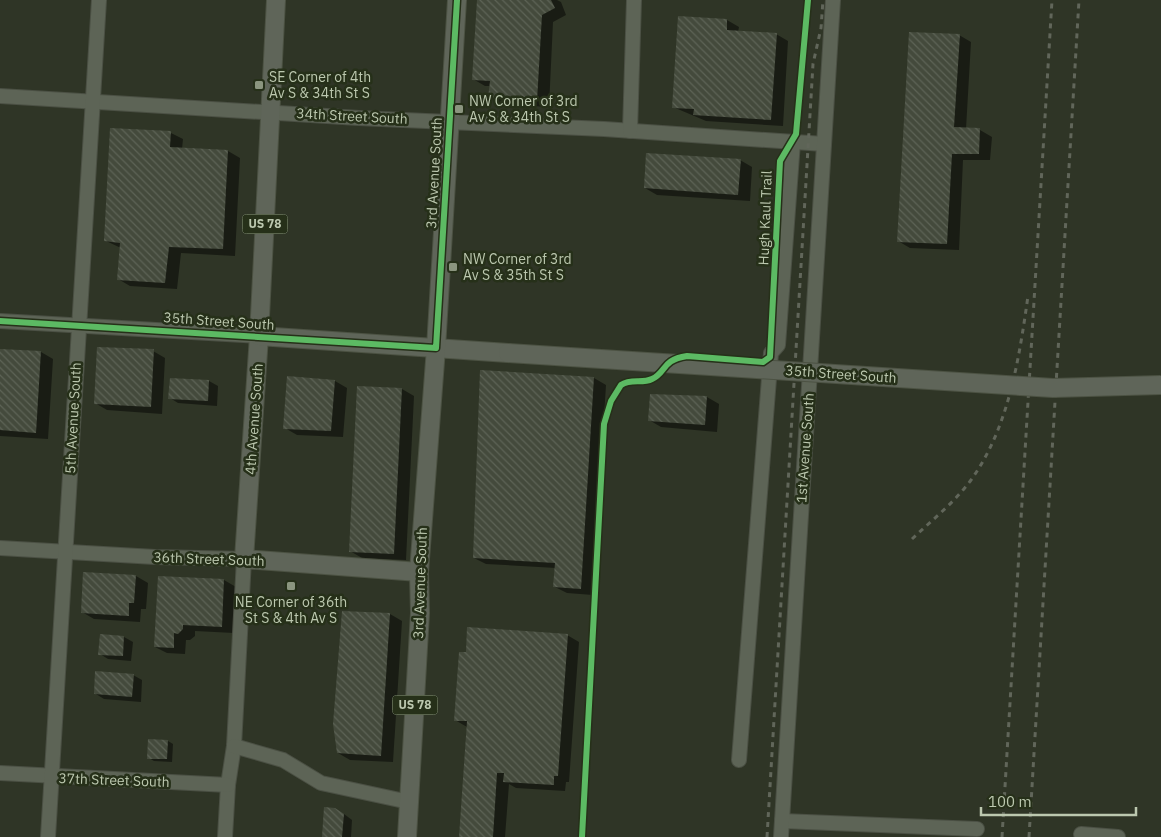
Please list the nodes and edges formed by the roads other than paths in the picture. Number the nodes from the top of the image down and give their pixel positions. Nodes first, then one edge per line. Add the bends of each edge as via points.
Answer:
1 (99, 0) edge
2 (276, 0) edge
3 (457, 0) edge
4 (634, 0) edge
5 (833, 0) edge
6 (0, 96) edge
7 (94, 102) junction
8 (270, 111) junction
9 (450, 121) junction
10 (630, 131) junction
11 (793, 142) junction
12 (824, 144) junction
13 (0, 321) edge
14 (78, 325) junction
15 (259, 336) junction
16 (436, 348) junction
17 (1161, 385) edge
18 (0, 548) edge
19 (65, 551) junction
20 (244, 560) junction
21 (418, 572) junction
22 (234, 746) junction
23 (739, 760) dead end
24 (0, 773) edge
25 (52, 778) junction
26 (228, 785) junction
27 (409, 802) junction
28 (782, 821) junction
29 (977, 829) dead end
30 (1081, 834) dead end
31 (48, 837) edge
32 (225, 837) edge
33 (407, 837) edge
34 (781, 837) edge
35 (1118, 837) edge

1 - 7 street, 5th Avenue South
2 - 8 main road, 4th Avenue South / US 78
3 - 9 main road, 3rd Avenue South / US 78
4 - 10 street
5 - 12 street, 1st Avenue South
6 - 7 street, 34th Street South
7 - 8 street, 34th Street South
7 - 14 street, 5th Avenue South
8 - 9 street, 34th Street South
8 - 15 main road, 4th Avenue South / US 78
9 - 10 street, 34th Street South
9 - 16 main road, 3rd Avenue South / US 78
10 - 11 street, 34th Street South
11 - 12 street, 34th Street South
11 - 23 street via 778,345 771,353
12 - 28 street, 1st Avenue South
13 - 14 street, 35th Street South
14 - 15 street, 35th Street South
14 - 19 street, 5th Avenue South
15 - 16 main road, 35th Street South
15 - 20 main road, 4th Avenue South / US 78
16 - 17 main road, 35th Street South, bridge via 1053,388
16 - 21 main road, 3rd Avenue South / US 78
18 - 19 street, 36th Street South
19 - 20 street, 36th Street South
19 - 25 street, 5th Avenue South
20 - 21 main road, 36th Street South
20 - 22 street, 4th Avenue South
21 - 27 main road, 3rd Avenue South / US 78 via 420,613
22 - 26 street, 4th Avenue South
22 - 27 street via 283,760 321,783
24 - 25 street, 37th Street South
25 - 26 street, 37th Street South
25 - 31 street, 5th Avenue South
26 - 32 street, 4th Avenue South
27 - 33 main road, 3rd Avenue South / US 78
28 - 29 street
28 - 34 street, 1st Avenue South
30 - 35 street

